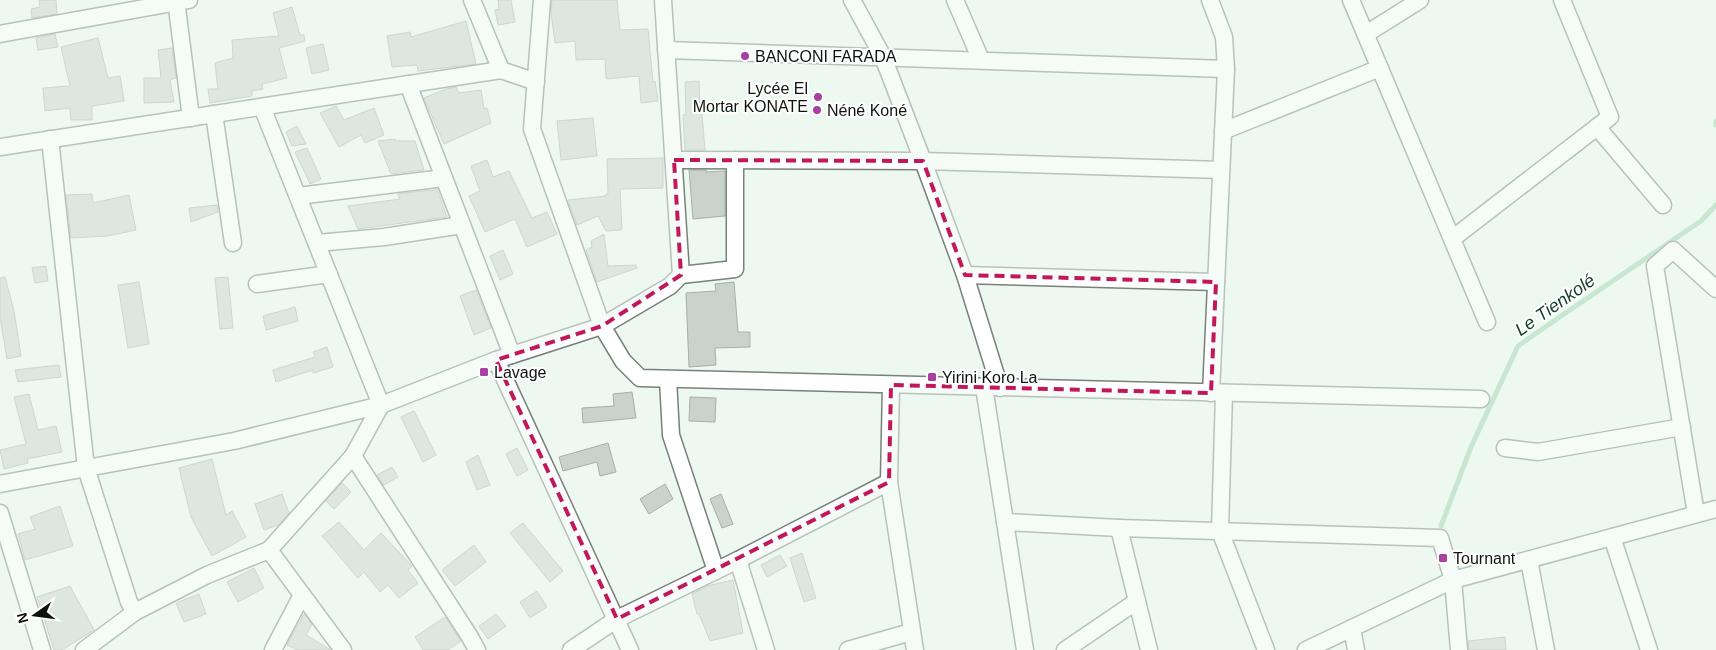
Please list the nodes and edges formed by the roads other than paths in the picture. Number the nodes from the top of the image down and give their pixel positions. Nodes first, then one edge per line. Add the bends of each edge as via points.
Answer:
1 (472, 0) edge
2 (542, 0) edge
3 (663, 0) edge
4 (852, 0) edge
5 (955, 0) edge
6 (1210, 0) edge
7 (1351, 0) edge
8 (1420, 0) edge
9 (1562, 0) edge
10 (181, 1) edge
11 (0, 34) edge
12 (1366, 34) junction
13 (666, 50) junction
14 (883, 57) junction
15 (981, 60) junction
16 (1380, 68) junction
17 (1226, 69) junction
18 (500, 70) junction
19 (536, 82) junction
20 (408, 84) junction
21 (262, 107) junction
22 (214, 114) junction
23 (191, 118) junction
24 (1597, 127) junction
25 (1223, 131) junction
26 (50, 139) junction
27 (0, 147) edge
28 (674, 160) junction
29 (735, 160) junction
30 (923, 161) junction
31 (1221, 170) junction
32 (444, 178) junction
33 (298, 196) junction
34 (1663, 205) dead end
35 (462, 225) junction
36 (1452, 239) junction
37 (233, 243) dead end
38 (317, 243) junction
39 (329, 274) junction
40 (965, 274) junction
41 (682, 275) junction
42 (1216, 282) junction
43 (257, 284) dead end
44 (1716, 290) edge
45 (1486, 322) dead end
46 (602, 326) junction
47 (512, 355) junction
48 (496, 360) junction
49 (668, 379) junction
50 (891, 385) junction
51 (992, 388) junction
52 (1217, 393) junction
53 (1481, 399) dead end
54 (381, 405) junction
55 (1682, 427) junction
56 (1505, 448) dead end
57 (353, 456) junction
58 (86, 468) junction
59 (1, 480) edge
60 (889, 482) junction
61 (1716, 509) edge
62 (0, 512) edge
63 (1696, 514) junction
64 (1005, 522) junction
65 (1120, 528) junction
66 (1220, 531) junction
67 (1612, 537) junction
68 (269, 550) junction
69 (738, 560) junction
70 (1529, 560) junction
71 (716, 571) junction
72 (1453, 580) junction
73 (302, 594) junction
74 (1137, 601) junction
75 (135, 612) junction
76 (617, 619) junction
77 (1352, 628) junction
78 (911, 632) junction
79 (42, 650) edge
80 (84, 650) edge
81 (273, 650) edge
82 (343, 650) edge
83 (477, 650) edge
84 (571, 650) edge
85 (630, 650) edge
86 (766, 650) edge
87 (848, 650) edge
88 (915, 650) edge
89 (1026, 650) edge
90 (1065, 650) edge
91 (1149, 650) edge
92 (1266, 650) edge
93 (1306, 650) edge
94 (1356, 650) edge
95 (1459, 650) edge
96 (1546, 650) edge
97 (1649, 650) edge

1 - 18 street
2 - 19 street
3 - 13 street
4 - 14 street
5 - 15 street
6 - 17 street via 1224,37
7 - 12 street
8 - 12 street
9 - 24 street via 1610,117
10 - 11 street
10 - 23 street
12 - 16 street
13 - 14 street
13 - 28 street
14 - 15 street
14 - 30 street
15 - 17 street
16 - 25 street
16 - 36 street
17 - 25 street
18 - 19 street
18 - 20 street
19 - 46 street via 532,129
20 - 21 street
20 - 32 street
21 - 22 street
21 - 33 street
22 - 23 street
22 - 37 street
23 - 26 street
24 - 34 street
24 - 36 street
25 - 31 street
26 - 27 street
26 - 58 street
28 - 29 street
28 - 41 street
29 - 30 street
29 - 41 street via 735,269
30 - 31 street
30 - 40 street
31 - 42 street
32 - 33 street
32 - 35 street
33 - 38 street
35 - 38 street
35 - 47 street
36 - 45 street
38 - 39 street
39 - 43 street
39 - 54 street
40 - 42 street
40 - 51 street
41 - 46 street via 670,286
42 - 52 street
44 - 55 street via 1673,250 1656,266
46 - 47 street
46 - 49 street via 623,361 640,378
47 - 48 street
48 - 54 street
48 - 76 street
49 - 50 street
49 - 71 street via 671,436
50 - 51 street
50 - 60 street
51 - 52 street
51 - 64 street
52 - 53 street
52 - 66 street
54 - 57 street
54 - 58 street via 234,441
55 - 56 street via 1538,452
55 - 63 street
57 - 68 street
57 - 83 street
58 - 59 street
58 - 75 street
60 - 69 street
60 - 78 street
61 - 63 street
62 - 79 street
63 - 67 street
64 - 65 street
64 - 89 street
65 - 66 street
65 - 74 street
66 - 72 street via 1440,538
66 - 92 street
67 - 70 street
67 - 97 street
68 - 73 street
68 - 75 street via 207,575
69 - 71 street
69 - 86 street
70 - 72 street
70 - 96 street
71 - 76 street
72 - 77 street
72 - 95 street
73 - 81 street
73 - 82 street
74 - 90 street
74 - 91 street
75 - 80 street
76 - 84 street
76 - 85 street
77 - 93 street
77 - 94 street
78 - 87 street
78 - 88 street

